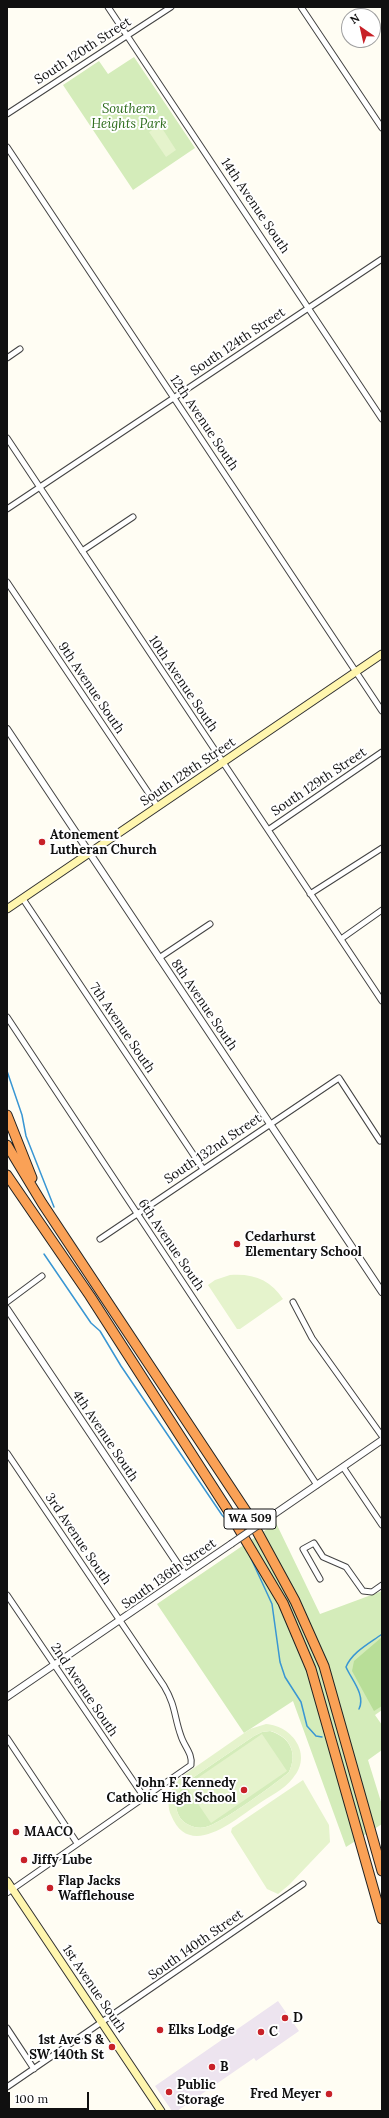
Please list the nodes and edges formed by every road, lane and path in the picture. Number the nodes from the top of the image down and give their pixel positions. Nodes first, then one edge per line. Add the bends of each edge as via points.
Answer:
1 (108, 7) edge
2 (171, 7) edge
3 (301, 7) edge
4 (128, 35) junction
5 (7, 114) edge
6 (382, 128) edge
7 (7, 147) edge
8 (382, 259) edge
9 (309, 308) junction
10 (20, 349) dead end
11 (7, 358) edge
12 (174, 398) junction
13 (382, 419) edge
14 (7, 438) edge
15 (40, 488) junction
16 (7, 509) edge
17 (133, 517) dead end
18 (82, 550) junction
19 (7, 582) edge
20 (382, 654) edge
21 (356, 671) junction
22 (382, 711) edge
23 (7, 729) edge
24 (382, 752) edge
25 (223, 763) junction
26 (158, 807) junction
27 (268, 830) junction
28 (382, 848) edge
29 (91, 853) junction
30 (310, 894) junction
31 (23, 898) junction
32 (7, 909) edge
33 (382, 910) edge
34 (210, 924) dead end
35 (341, 939) junction
36 (159, 958) junction
37 (382, 1001) edge
38 (7, 1017) edge
39 (7, 1115) edge
40 (270, 1124) junction
41 (380, 1140) dead end
42 (7, 1145) edge
43 (7, 1167) edge
44 (203, 1169) junction
45 (7, 1175) edge
46 (42, 1203) junction
47 (33, 1215) junction
48 (137, 1215) junction
49 (100, 1239) dead end
50 (42, 1276) dead end
51 (382, 1292) edge
52 (7, 1302) edge
53 (293, 1302) dead end
54 (7, 1309) edge
55 (382, 1436) edge
56 (382, 1440) edge
57 (7, 1453) edge
58 (343, 1466) junction
59 (317, 1485) junction
60 (380, 1517) edge
61 (382, 1525) edge
62 (185, 1575) junction
63 (320, 1580) dead end
64 (382, 1585) edge
65 (7, 1595) edge
66 (120, 1621) junction
67 (54, 1665) junction
68 (7, 1697) edge
69 (7, 1738) edge
70 (144, 1797) junction
71 (78, 1843) junction
72 (382, 1871) edge
73 (7, 1881) edge
74 (303, 1884) dead end
75 (10, 1891) edge
76 (382, 1919) edge
77 (102, 2023) junction
78 (7, 2028) edge
79 (34, 2069) junction
80 (7, 2087) edge
81 (161, 2111) edge

1 - 4 street, 14th Avenue South
2 - 4 street, South 120th Street
3 - 6 street
4 - 5 street, South 120th Street
4 - 9 street, 14th Avenue South
7 - 12 street, 12th Avenue South
8 - 9 street, South 124th Street
9 - 12 street, South 124th Street
9 - 13 street, 14th Avenue South
10 - 11 street
12 - 15 street, South 124th Street
12 - 21 street, 12th Avenue South
14 - 15 street, 10th Avenue South
15 - 16 street, South 124th Street
15 - 18 street, 10th Avenue South
17 - 18 street
18 - 25 street, 10th Avenue South
19 - 26 street, 9th Avenue South
20 - 21 main road, South 128th Street
21 - 22 street, 12th Avenue South
21 - 25 main road, South 128th Street
23 - 29 street, 8th Avenue South
24 - 27 street, South 129th Street
25 - 26 main road, South 128th Street
25 - 27 street, 10th Avenue South
26 - 29 main road, South 128th Street
27 - 30 street, 10th Avenue South
28 - 30 street
29 - 31 main road, South 128th Street
29 - 36 street, 8th Avenue South
30 - 35 street, 10th Avenue South
31 - 32 main road, South 128th Street
31 - 44 street, 7th Avenue South
33 - 35 street
34 - 36 street
35 - 37 street, 10th Avenue South
36 - 40 street, 8th Avenue South
38 - 48 street, 6th Avenue South
39 - 46 highway
40 - 41 street, South 132nd Street via 339,1078
40 - 44 street, South 132nd Street
40 - 51 street, 8th Avenue South
42 - 46 highway, WA 509
43 - 47 highway, WA 509
44 - 48 street, South 132nd Street
45 - 47 highway
46 - 72 highway, WA 509 via 246,1511 295,1601 324,1666
47 - 76 highway, WA 509 via 94,1303 223,1502 283,1603 311,1668
48 - 49 street, South 132nd Street
48 - 59 street, 6th Avenue South
50 - 52 street
53 - 55 street via 312,1338
54 - 62 street, 4th Avenue South
56 - 58 street, South 136th Street
57 - 66 street, 3rd Avenue South
58 - 59 street, South 136th Street
58 - 60 street
59 - 62 street, South 136th Street, bridge
60 - 61 street
62 - 66 street, South 136th Street
63 - 64 street via 303,1549 314,1543 323,1557 346,1567 363,1591 372,1592
65 - 67 street, 2nd Avenue South
66 - 67 street, South 136th Street
66 - 70 street, 3rd Avenue South via 171,1699 181,1737 192,1760 191,1765
67 - 68 street, South 136th Street
67 - 70 street, 2nd Avenue South
69 - 71 street
70 - 71 street
71 - 75 street
73 - 75 main road, 1st Avenue South
74 - 77 street, South 140th Street
75 - 77 main road, 1st Avenue South
77 - 79 street, South 140th Street
77 - 81 main road, 1st Avenue South
78 - 79 street
79 - 80 street, South 140th Street

